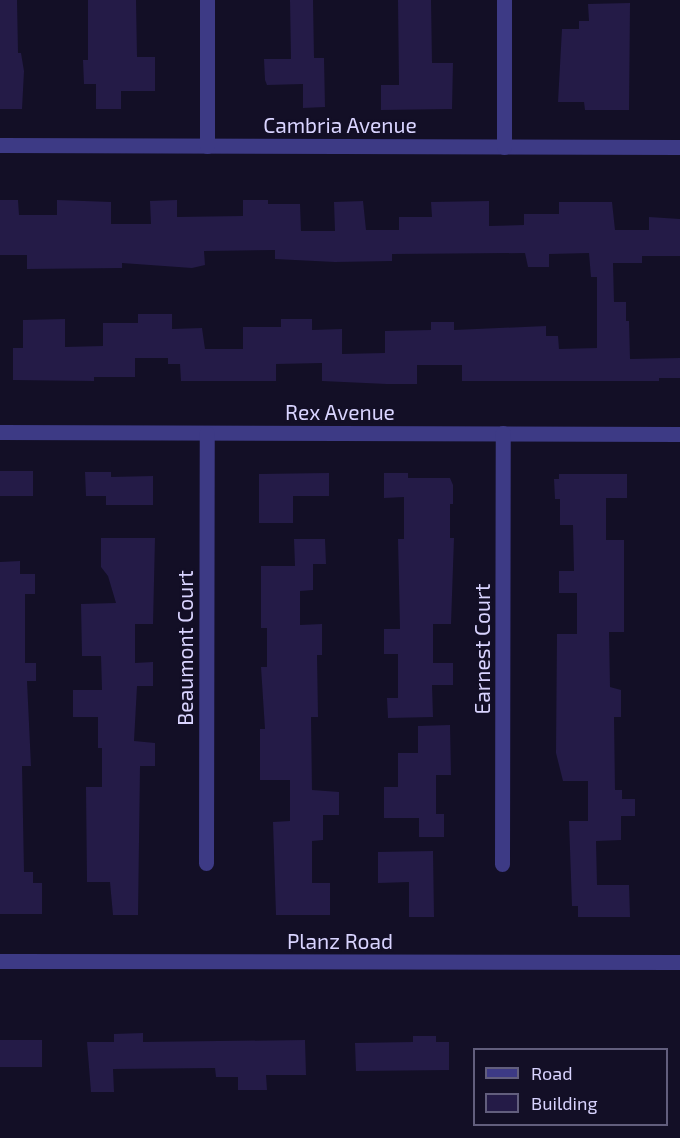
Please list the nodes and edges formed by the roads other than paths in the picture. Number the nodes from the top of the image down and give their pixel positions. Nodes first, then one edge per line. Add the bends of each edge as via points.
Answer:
1 (207, 0) edge
2 (504, 0) edge
3 (0, 145) edge
4 (207, 146) junction
5 (504, 147) junction
6 (680, 147) edge
7 (0, 432) edge
8 (207, 433) junction
9 (503, 433) junction
10 (680, 434) edge
11 (206, 863) dead end
12 (502, 864) dead end
13 (0, 961) edge
14 (680, 962) edge

1 - 4 street
2 - 5 street
3 - 4 street, Cambria Avenue
4 - 5 street, Cambria Avenue
5 - 6 street, Cambria Avenue
7 - 8 street, Rex Avenue
8 - 9 street, Rex Avenue
8 - 11 street, Beaumont Court
9 - 10 street, Rex Avenue
9 - 12 street, Earnest Court
13 - 14 street, Planz Road

